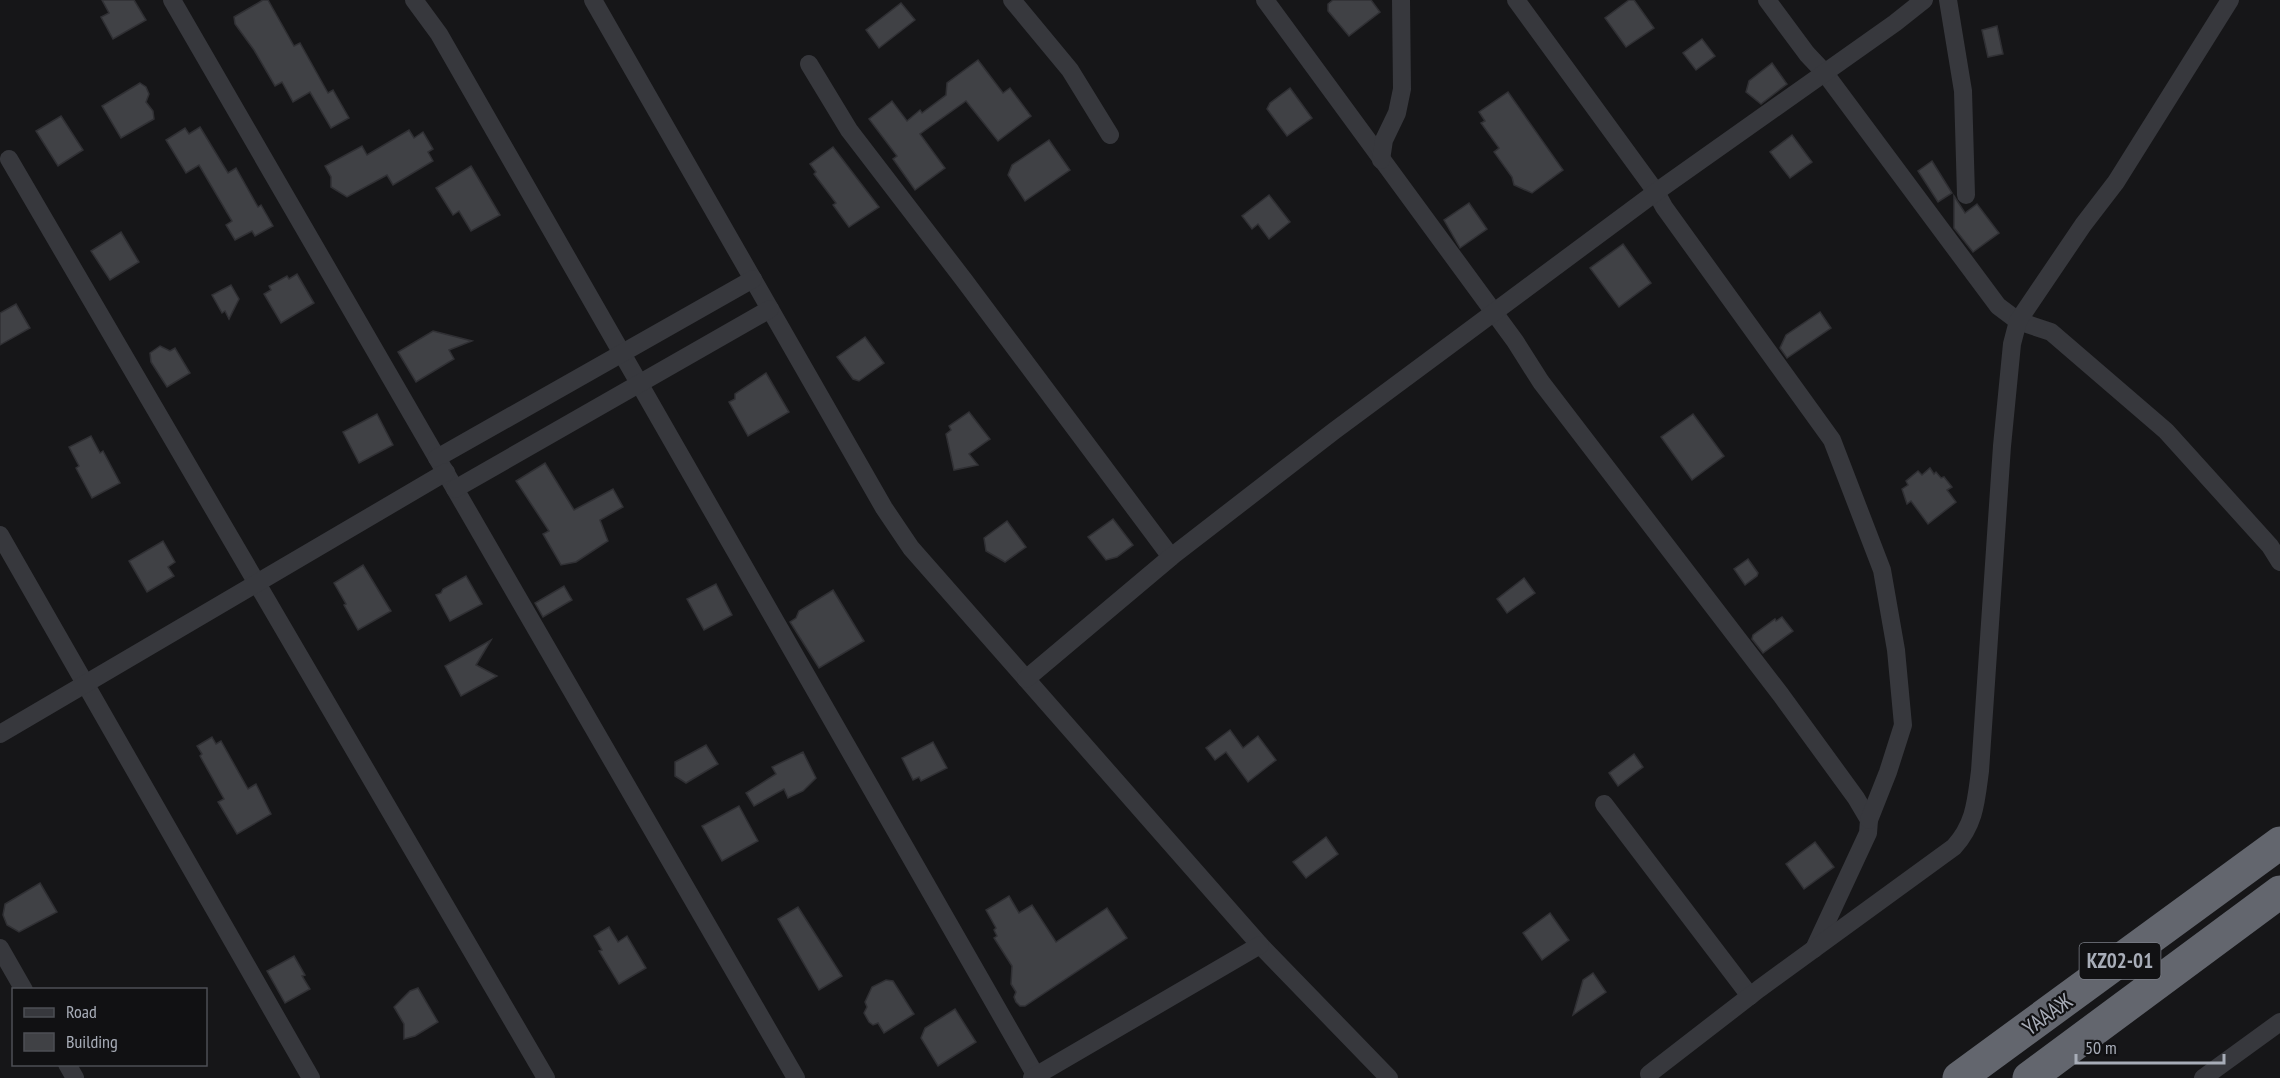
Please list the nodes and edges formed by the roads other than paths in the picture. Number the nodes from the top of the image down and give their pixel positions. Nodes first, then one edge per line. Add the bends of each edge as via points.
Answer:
1 (172, 0) edge
2 (414, 0) edge
3 (593, 0) edge
4 (1012, 0) edge
5 (1265, 0) edge
6 (1401, 0) edge
7 (1516, 0) edge
8 (1767, 0) edge
9 (1924, 0) edge
10 (1948, 0) edge
11 (2230, 0) edge
12 (809, 64) dead end
13 (1824, 72) junction
14 (1110, 135) dead end
15 (9, 159) dead end
16 (1381, 160) junction
17 (1656, 192) junction
18 (1966, 195) dead end
19 (753, 279) junction
20 (770, 309) junction
21 (1494, 314) junction
22 (2018, 321) junction
23 (622, 354) junction
24 (639, 384) junction
25 (442, 465) junction
26 (455, 489) junction
27 (0, 535) edge
28 (2275, 548) edge
29 (1171, 556) junction
30 (2280, 562) edge
31 (257, 583) junction
32 (1026, 679) junction
33 (86, 684) junction
34 (0, 734) edge
35 (1604, 804) dead end
36 (1869, 820) junction
37 (2280, 843) edge
38 (2280, 892) edge
39 (1260, 945) junction
40 (0, 948) edge
41 (1814, 950) junction
42 (23, 988) edge
43 (1750, 996) junction
44 (2280, 1022) edge
45 (1649, 1074) dead end
46 (1034, 1077) edge
47 (311, 1078) edge
48 (546, 1078) edge
49 (796, 1078) edge
50 (1389, 1078) edge
51 (1959, 1078) edge
52 (2029, 1078) edge
53 (2203, 1078) edge

1 - 25 street
2 - 23 street via 439,34
3 - 19 street
4 - 14 street via 1070,70
5 - 16 street
6 - 16 street via 1402,89
7 - 17 street
8 - 13 street
9 - 13 street
10 - 18 street via 1963,91
11 - 22 street via 2116,182
12 - 29 street via 849,130
13 - 17 street
13 - 22 street via 1998,306
15 - 31 street
16 - 21 street
17 - 21 street
17 - 36 street via 1832,440 1882,570 1904,725
19 - 20 street
19 - 23 street
20 - 24 street
20 - 32 street via 911,548
21 - 29 street
21 - 36 street via 1541,382 1781,695
22 - 28 street via 2051,332 2166,431
22 - 41 street via 2012,344 2002,446 1988,681 1973,815 1966,834 1954,847
23 - 24 street
23 - 25 street
24 - 26 street
24 - 46 street
25 - 26 street
25 - 31 street
26 - 49 street
27 - 33 street
28 - 30 street
29 - 32 street
31 - 33 street
31 - 48 street
32 - 39 street
33 - 34 street
33 - 47 street
35 - 43 street
36 - 41 street via 1868,833
37 - 51 highway, ҮАААЖ / KZ02-01
38 - 52 highway, ҮАААЖ / KZ02-01
39 - 46 street
39 - 50 street
40 - 42 street
41 - 43 street
43 - 45 street
44 - 53 street

